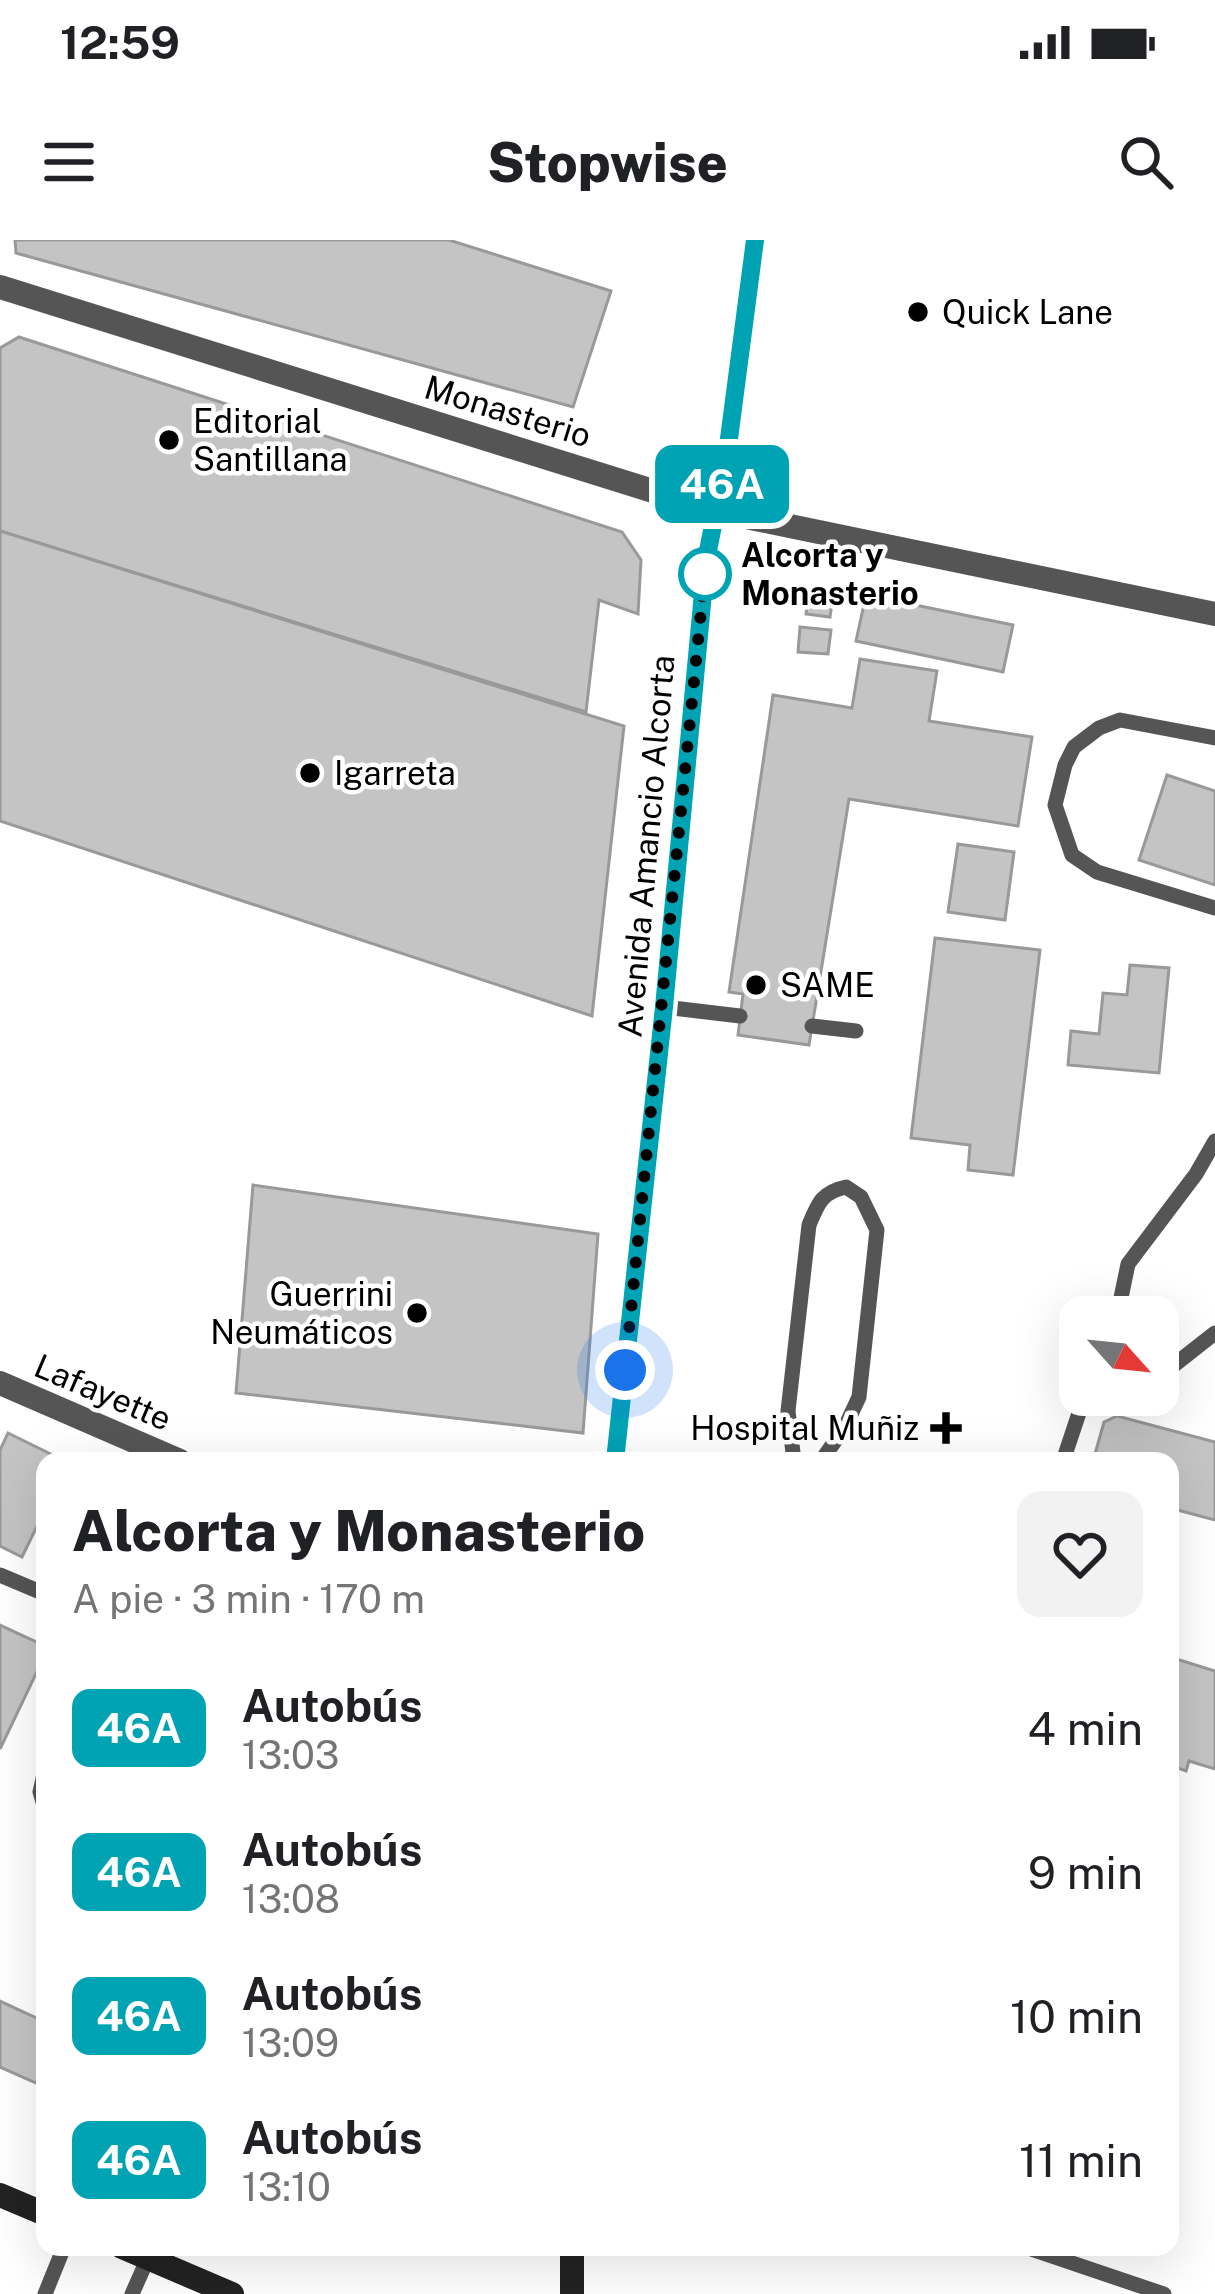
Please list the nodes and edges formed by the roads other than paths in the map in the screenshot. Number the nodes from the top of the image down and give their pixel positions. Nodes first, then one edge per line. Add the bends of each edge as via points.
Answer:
1 (755, 240) edge
2 (0, 287) edge
3 (717, 511) junction
4 (1215, 614) edge
5 (1215, 738) edge
6 (1215, 908) edge
7 (664, 1007) junction
8 (740, 1016) dead end
9 (812, 1026) dead end
10 (856, 1031) dead end
11 (1215, 1141) edge
12 (1122, 1296) edge
13 (1215, 1334) edge
14 (1179, 1362) edge
15 (0, 1383) edge
16 (1078, 1416) edge
17 (159, 1452) edge
18 (617, 1452) edge
19 (793, 1452) edge
20 (827, 1452) edge
21 (1066, 1452) edge
22 (0, 1575) edge
23 (36, 1590) edge
24 (0, 2195) edge
25 (36, 2210) edge
26 (60, 2256) edge
27 (143, 2256) edge
28 (572, 2256) edge
29 (1052, 2256) edge
30 (148, 2258) junction
31 (45, 2294) edge
32 (132, 2294) edge
33 (232, 2294) edge
34 (572, 2294) edge
35 (1164, 2294) edge

1 - 3 main road, Avenida Amancio Alcorta
2 - 3 street, Monasterio
3 - 4 street, Monasterio
3 - 7 main road, Avenida Amancio Alcorta
5 - 6 lane via 1120,720 1099,728 1074,747 1055,805 1072,855 1097,872
7 - 8 lane
7 - 18 main road, Avenida Amancio Alcorta
9 - 10 lane
11 - 12 lane via 1128,1264
13 - 14 lane
15 - 17 street, Lafayette
16 - 21 lane
19 - 20 lane via 788,1411 809,1225 828,1191 846,1187 861,1197 878,1230 859,1397
22 - 23 lane
24 - 25 main road
26 - 31 lane
27 - 30 main road
28 - 34 main road
29 - 35 lane
30 - 32 lane
30 - 33 main road

